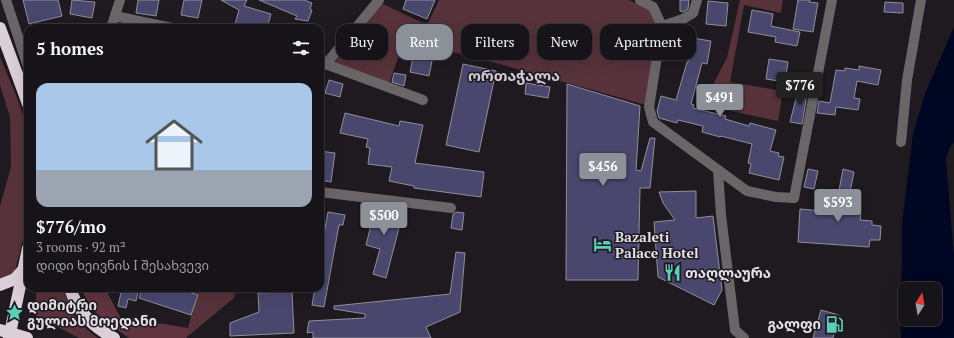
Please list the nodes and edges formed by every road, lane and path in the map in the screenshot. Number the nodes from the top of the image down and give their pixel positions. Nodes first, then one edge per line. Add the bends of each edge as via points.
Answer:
1 (6, 0) edge
2 (120, 0) edge
3 (379, 0) edge
4 (640, 0) edge
5 (697, 0) edge
6 (832, 0) edge
7 (921, 0) edge
8 (115, 16) junction
9 (112, 24) edge
10 (153, 24) edge
11 (661, 24) edge
12 (668, 24) edge
13 (0, 28) edge
14 (24, 55) edge
15 (657, 60) edge
16 (324, 62) edge
17 (324, 63) edge
18 (24, 93) edge
19 (423, 100) dead end
20 (901, 142) dead end
21 (718, 170) junction
22 (324, 192) edge
23 (452, 208) dead end
24 (24, 269) joint
25 (0, 285) edge
26 (72, 292) edge
27 (6, 334) edge
28 (27, 338) edge
29 (114, 338) edge
30 (744, 338) edge

1 - 14 street
2 - 8 street
3 - 16 street
4 - 11 street via 653,7
5 - 12 street via 693,13
6 - 21 street via 794,198 747,191
7 - 20 street via 907,80
8 - 9 street
8 - 10 street
13 - 18 highway
15 - 21 street via 649,108 653,122
17 - 19 street
21 - 30 street via 735,330
22 - 23 street
24 - 25 highway via 15,279
24 - 27 highway
26 - 29 highway via 86,317
27 - 28 highway

